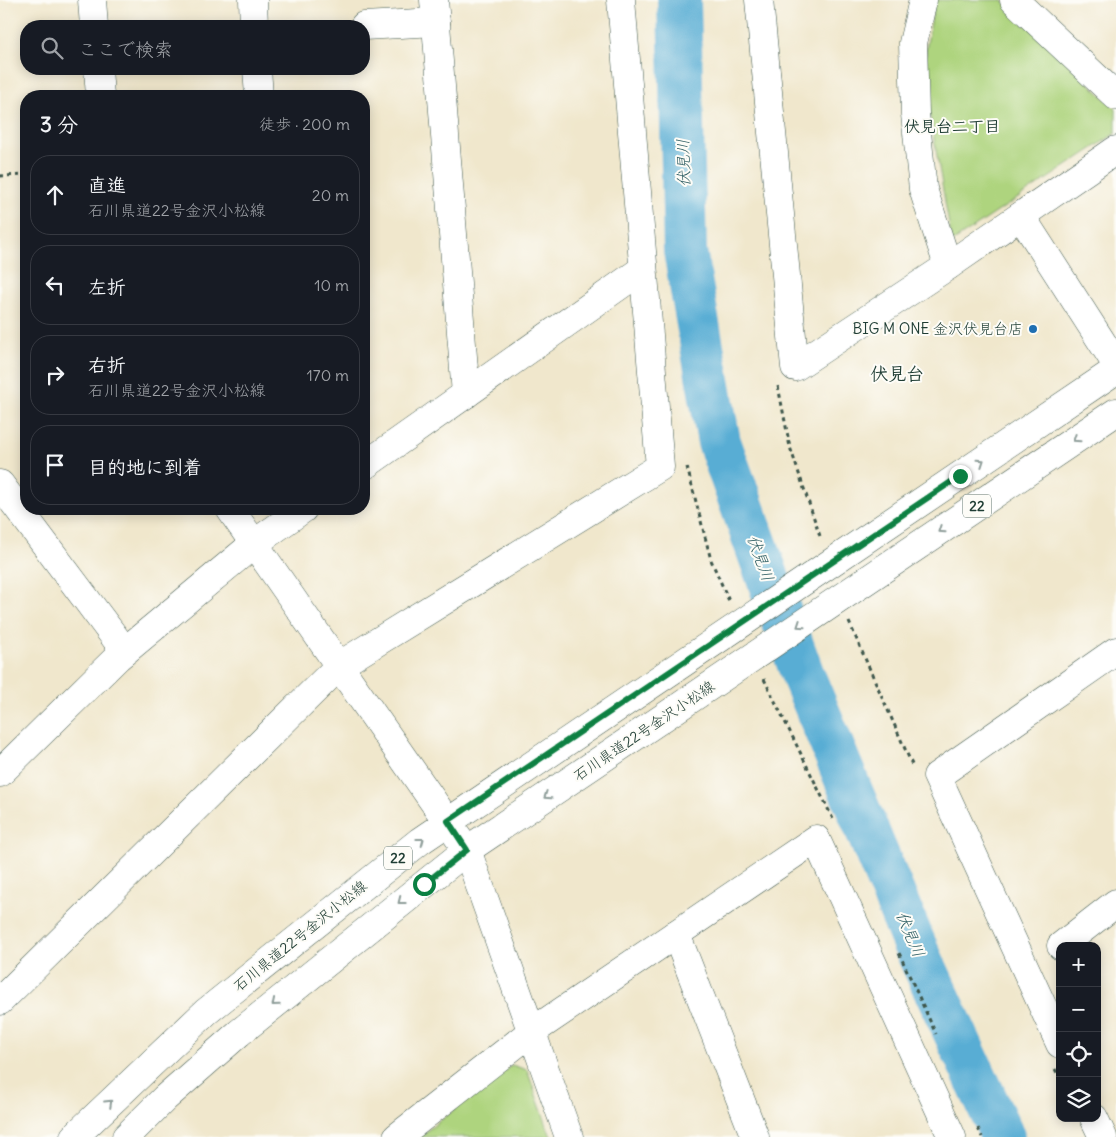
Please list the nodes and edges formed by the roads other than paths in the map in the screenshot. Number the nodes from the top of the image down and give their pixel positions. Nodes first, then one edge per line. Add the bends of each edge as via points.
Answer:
1 (92, 0) edge
2 (253, 0) edge
3 (621, 0) edge
4 (758, 0) edge
5 (923, 0) edge
6 (1014, 0) edge
7 (435, 11) edge
8 (94, 20) edge
9 (254, 20) edge
10 (370, 25) edge
11 (98, 75) edge
12 (257, 75) edge
13 (100, 90) edge
14 (259, 90) edge
15 (1116, 96) edge
16 (1116, 150) edge
17 (1021, 216) junction
18 (948, 266) junction
19 (642, 268) junction
20 (1116, 364) edge
21 (1116, 370) edge
22 (466, 394) junction
23 (1116, 412) edge
24 (370, 462) edge
25 (0, 484) edge
26 (20, 511) edge
27 (23, 515) edge
28 (234, 515) edge
29 (295, 515) edge
30 (255, 543) junction
31 (125, 651) junction
32 (1116, 651) edge
33 (340, 665) junction
34 (0, 773) edge
35 (448, 821) junction
36 (467, 850) junction
37 (1116, 903) edge
38 (676, 934) junction
39 (1065, 942) edge
40 (1056, 949) edge
41 (1026, 972) junction
42 (0, 1001) edge
43 (530, 1033) junction
44 (1056, 1036) edge
45 (1096, 1122) edge
46 (1116, 1132) edge
47 (74, 1137) edge
48 (126, 1137) edge
49 (397, 1137) edge
50 (569, 1137) edge
51 (755, 1137) edge
52 (952, 1137) edge
53 (1103, 1137) edge
54 (1110, 1137) edge

1 - 8 street
2 - 9 street
3 - 19 street
4 - 18 street via 795,367
5 - 18 street via 913,43 915,114 923,189
6 - 15 street
7 - 10 street
7 - 22 street
11 - 13 street
12 - 14 street
16 - 17 street
17 - 18 street
17 - 20 street
19 - 22 street
19 - 33 street via 660,467
35 -> 21 street, 石川県道22号金沢小松線 / 22
22 - 24 street
23 -> 36 street, 石川県道22号金沢小松線 / 22
25 - 26 street
27 - 31 street
28 - 30 street
29 - 30 street
30 - 31 street
30 - 33 street
31 - 34 street
32 - 41 street via 937,776
33 - 35 street
33 - 42 street
35 - 36 street
47 -> 35 street, 石川県道22号金沢小松線 / 22 via 206,1012 359,888
36 - 43 street
36 -> 48 street, 石川県道22号金沢小松線 / 22 via 239,1033
37 - 39 street
38 - 43 street
38 - 51 street
38 - 52 street via 816,839
40 - 41 street
41 - 44 street
43 - 49 street
43 - 50 street
45 - 53 street
46 - 54 street

